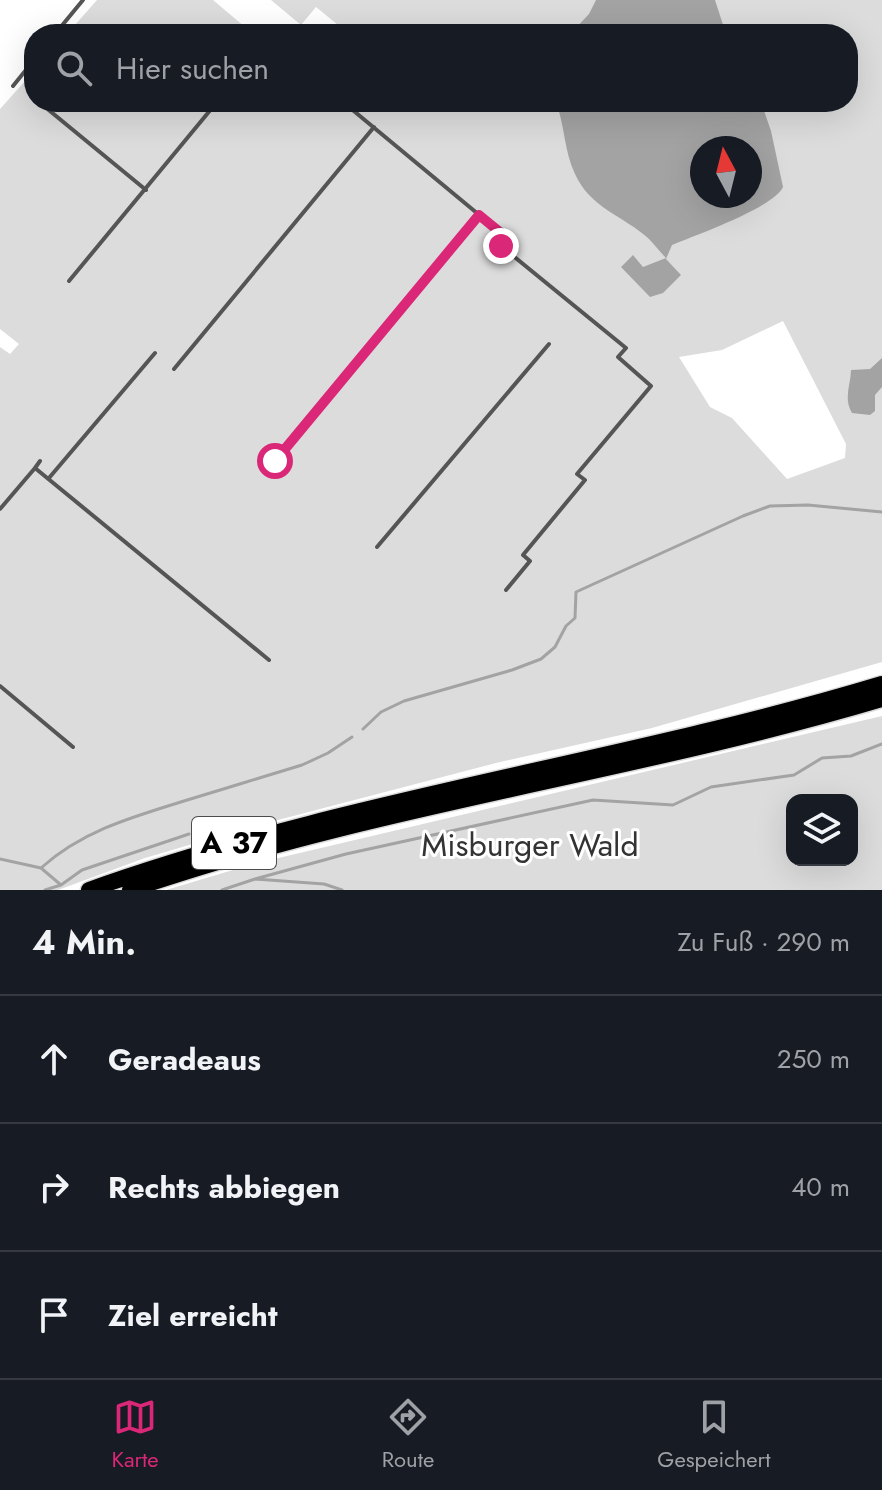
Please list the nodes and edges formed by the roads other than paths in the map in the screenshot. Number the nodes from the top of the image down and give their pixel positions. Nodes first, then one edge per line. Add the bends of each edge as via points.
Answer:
1 (83, 0) edge
2 (63, 24) edge
3 (24, 72) edge
4 (13, 86) dead end
5 (51, 112) edge
6 (209, 112) edge
7 (355, 112) edge
8 (374, 127) junction
9 (146, 190) junction
10 (479, 215) junction
11 (69, 281) dead end
12 (549, 344) dead end
13 (155, 353) dead end
14 (174, 369) dead end
15 (40, 461) dead end
16 (275, 461) dead end
17 (35, 468) junction
18 (49, 478) junction
19 (0, 509) edge
20 (377, 547) dead end
21 (506, 590) dead end
22 (269, 660) dead end
23 (882, 684) edge
24 (0, 686) edge
25 (882, 699) edge
26 (73, 747) dead end
27 (89, 890) edge
28 (130, 890) edge

1 - 2 lane
3 - 4 lane
5 - 9 lane
6 - 9 lane
7 - 8 lane
8 - 10 lane
8 - 14 lane
9 - 11 lane
10 - 16 lane
10 - 21 lane via 507,238 501,246 626,348 618,357 651,386 577,474 585,480 523,555 530,561
12 - 20 lane
13 - 18 lane
15 - 17 lane
17 - 18 lane
17 - 19 lane
18 - 22 lane
23 - 27 highway, A 37 via 287,828
24 - 26 lane
25 - 28 highway, A 37 via 710,745 291,841

